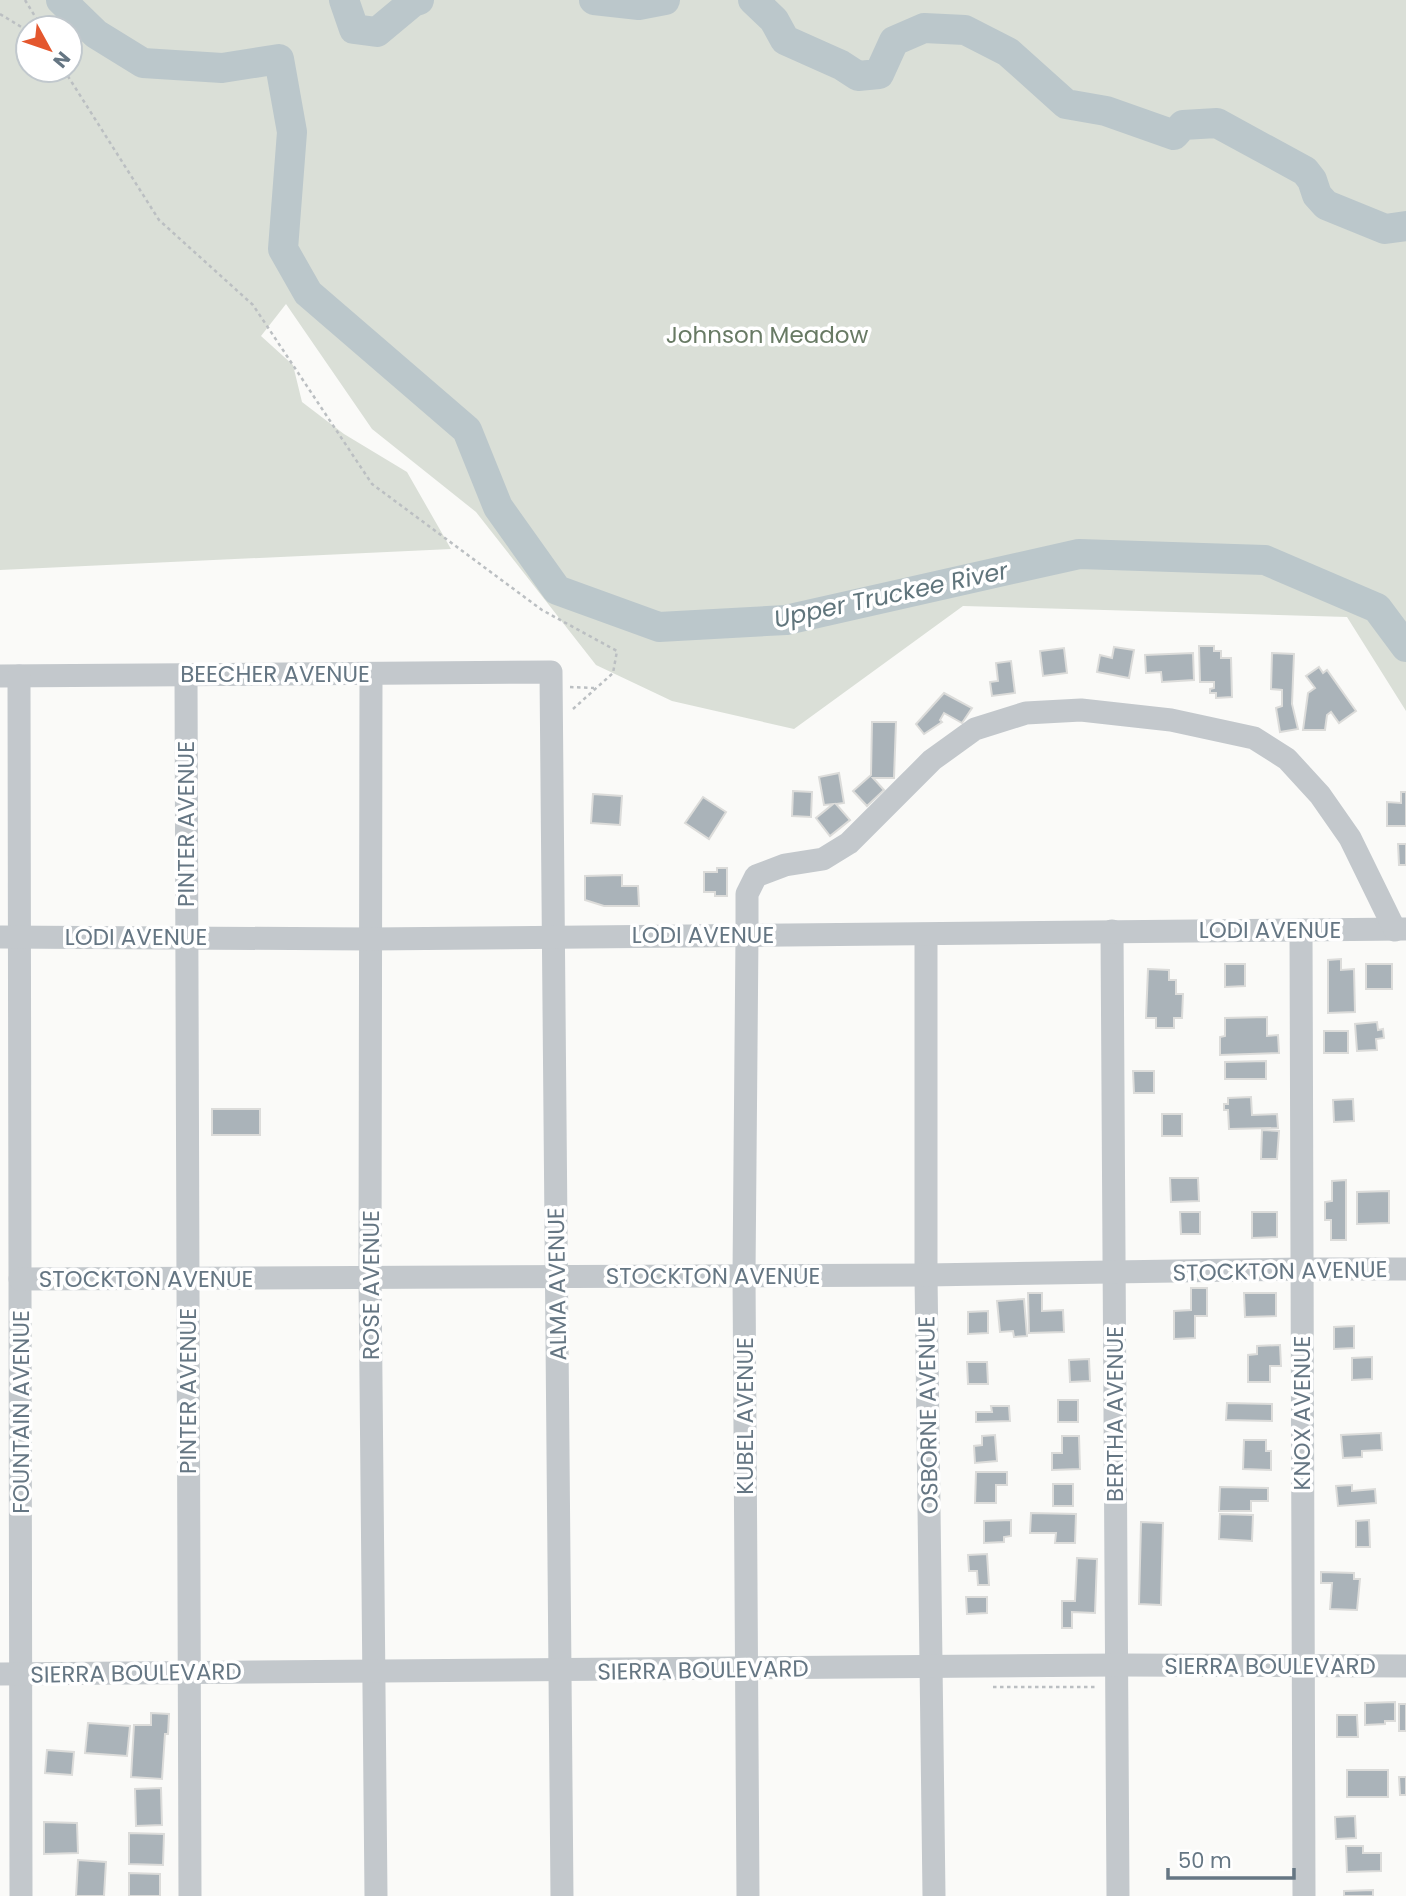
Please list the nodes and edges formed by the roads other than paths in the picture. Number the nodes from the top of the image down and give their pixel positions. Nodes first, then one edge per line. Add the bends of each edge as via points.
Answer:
1 (551, 672) joint
2 (371, 674) junction
3 (186, 675) junction
4 (9, 676) edge
5 (1401, 929) edge
6 (1301, 930) junction
7 (1112, 931) junction
8 (747, 935) junction
9 (926, 935) junction
10 (10, 937) edge
11 (186, 937) junction
12 (553, 937) junction
13 (370, 939) junction
14 (1302, 1269) junction
15 (1406, 1269) edge
16 (1115, 1273) junction
17 (744, 1275) junction
18 (926, 1275) junction
19 (557, 1276) junction
20 (370, 1278) junction
21 (20, 1279) junction
22 (188, 1279) junction
23 (1116, 1665) junction
24 (1302, 1665) junction
25 (1406, 1666) edge
26 (932, 1668) junction
27 (747, 1669) junction
28 (561, 1671) junction
29 (374, 1672) junction
30 (189, 1673) junction
31 (10, 1674) edge
32 (21, 1896) edge
33 (190, 1896) edge
34 (376, 1896) edge
35 (562, 1896) edge
36 (748, 1896) edge
37 (934, 1896) edge
38 (1118, 1896) edge
39 (1304, 1896) edge

1 - 2 street, BEECHER AVENUE
1 - 12 street, ALMA AVENUE
2 - 3 street, BEECHER AVENUE
2 - 13 street, ROSE AVENUE
3 - 4 street, BEECHER AVENUE
3 - 11 street, PINTER AVENUE
4 - 10 street, FOUNTAIN AVENUE
5 - 6 street, LODI AVENUE
5 - 8 street, KUBEL AVENUE via 1350,838 1320,794 1287,759 1254,738 1171,720 1080,710 1026,713 975,729 932,760 849,843 822,859 785,865 757,876 747,894
6 - 7 street, LODI AVENUE
6 - 14 street, KNOX AVENUE
7 - 9 street, LODI AVENUE
7 - 16 street, BERTHA AVENUE
8 - 9 street, LODI AVENUE
8 - 12 street, LODI AVENUE
8 - 17 street, KUBEL AVENUE
9 - 18 street, OSBORNE AVENUE
10 - 11 street, LODI AVENUE
10 - 21 street, FOUNTAIN AVENUE
11 - 13 street, LODI AVENUE
11 - 22 street, PINTER AVENUE
12 - 13 street, LODI AVENUE
12 - 19 street, ALMA AVENUE
13 - 20 street, ROSE AVENUE
14 - 15 street, STOCKTON AVENUE
14 - 16 street, STOCKTON AVENUE
14 - 24 street, KNOX AVENUE
16 - 18 street, STOCKTON AVENUE
16 - 23 street, BERTHA AVENUE
17 - 18 street, STOCKTON AVENUE
17 - 19 street, STOCKTON AVENUE
17 - 27 street, KUBEL AVENUE
18 - 26 street, OSBORNE AVENUE
19 - 20 street, STOCKTON AVENUE
19 - 28 street, ALMA AVENUE
20 - 22 street, STOCKTON AVENUE
20 - 29 street, ROSE AVENUE
21 - 22 street, STOCKTON AVENUE
21 - 31 street, FOUNTAIN AVENUE
22 - 30 street, PINTER AVENUE
23 - 24 street, SIERRA BOULEVARD
23 - 26 street, SIERRA BOULEVARD
23 - 38 street, BERTHA AVENUE
24 - 25 street, SIERRA BOULEVARD
24 - 39 street, KNOX AVENUE
26 - 27 street, SIERRA BOULEVARD
26 - 37 street, OSBORNE AVENUE
27 - 28 street, SIERRA BOULEVARD
27 - 36 street, KUBEL AVENUE
28 - 29 street, SIERRA BOULEVARD
28 - 35 street, ALMA AVENUE
29 - 30 street, SIERRA BOULEVARD
29 - 34 street, ROSE AVENUE
30 - 31 street, SIERRA BOULEVARD
30 - 33 street, PINTER AVENUE
31 - 32 street, FOUNTAIN AVENUE

